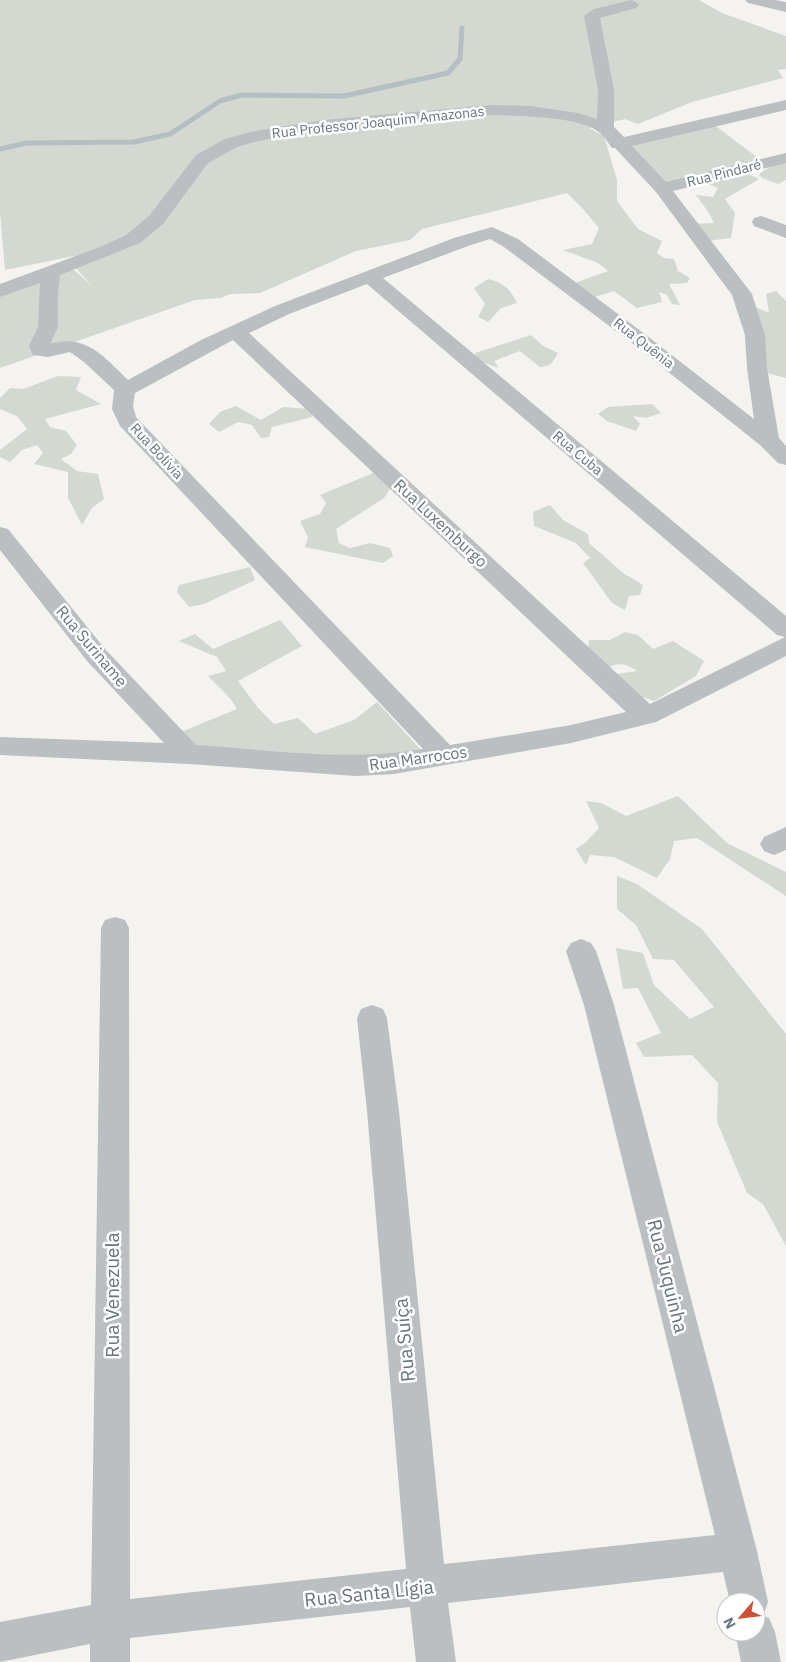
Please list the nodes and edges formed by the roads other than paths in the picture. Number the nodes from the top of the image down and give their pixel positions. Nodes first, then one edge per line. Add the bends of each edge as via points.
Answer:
1 (753, 0) edge
2 (631, 5) dead end
3 (786, 7) edge
4 (786, 105) edge
5 (605, 128) junction
6 (618, 144) junction
7 (786, 158) edge
8 (662, 188) junction
9 (761, 222) dead end
10 (786, 232) edge
11 (51, 271) junction
12 (369, 276) junction
13 (0, 291) edge
14 (235, 331) junction
15 (126, 390) junction
16 (768, 440) junction
17 (786, 458) edge
18 (0, 534) edge
19 (786, 629) edge
20 (786, 645) edge
21 (647, 716) junction
22 (0, 746) edge
23 (189, 754) junction
24 (445, 756) junction
25 (115, 928) dead end
26 (581, 951) dead end
27 (372, 1018) dead end
28 (738, 1550) junction
29 (427, 1586) junction
30 (747, 1592) edge
31 (110, 1621) junction
32 (0, 1642) edge
33 (757, 1642) edge
34 (110, 1662) edge
35 (436, 1662) edge
36 (761, 1662) edge

1 - 3 street
2 - 5 street via 592,16 606,90
4 - 6 street
5 - 6 street
5 - 11 street, Rua Professor Joaquim Amazonas via 559,114 491,110 324,125 231,142 202,159 156,220 133,238
6 - 8 street
7 - 8 street, Rua Pindaré
8 - 16 street via 742,294 755,335
9 - 10 street
11 - 13 street, Rua Professor Joaquim Amazonas
11 - 15 street via 48,327 39,346 40,351 68,346 77,348
12 - 14 street
12 - 16 street, Rua Quênia via 476,236 496,234 639,338
12 - 19 street, Rua Cuba
14 - 15 street
14 - 21 street, Rua Luxemburgo
15 - 24 street, Rua Bolívia via 121,411 128,421
16 - 17 street, Rua Quênia
18 - 23 street, Rua Suriname via 96,655
20 - 21 street, Rua Marrocos
21 - 24 street, Rua Marrocos via 571,734
22 - 23 street, Rua Marrocos
23 - 24 street, Rua Marrocos via 356,766
25 - 31 street, Rua Venezuela
26 - 28 street, Rua Juquinha via 599,1005
27 - 29 street, Rua Suíça
28 - 29 street, Rua Santa Lígia
28 - 30 street, Rua Juquinha
29 - 31 street, Rua Santa Lígia
29 - 35 street, Rua Suíça
31 - 32 street, Rua Santa Lígia
31 - 34 street, Rua Venezuela
33 - 36 street

